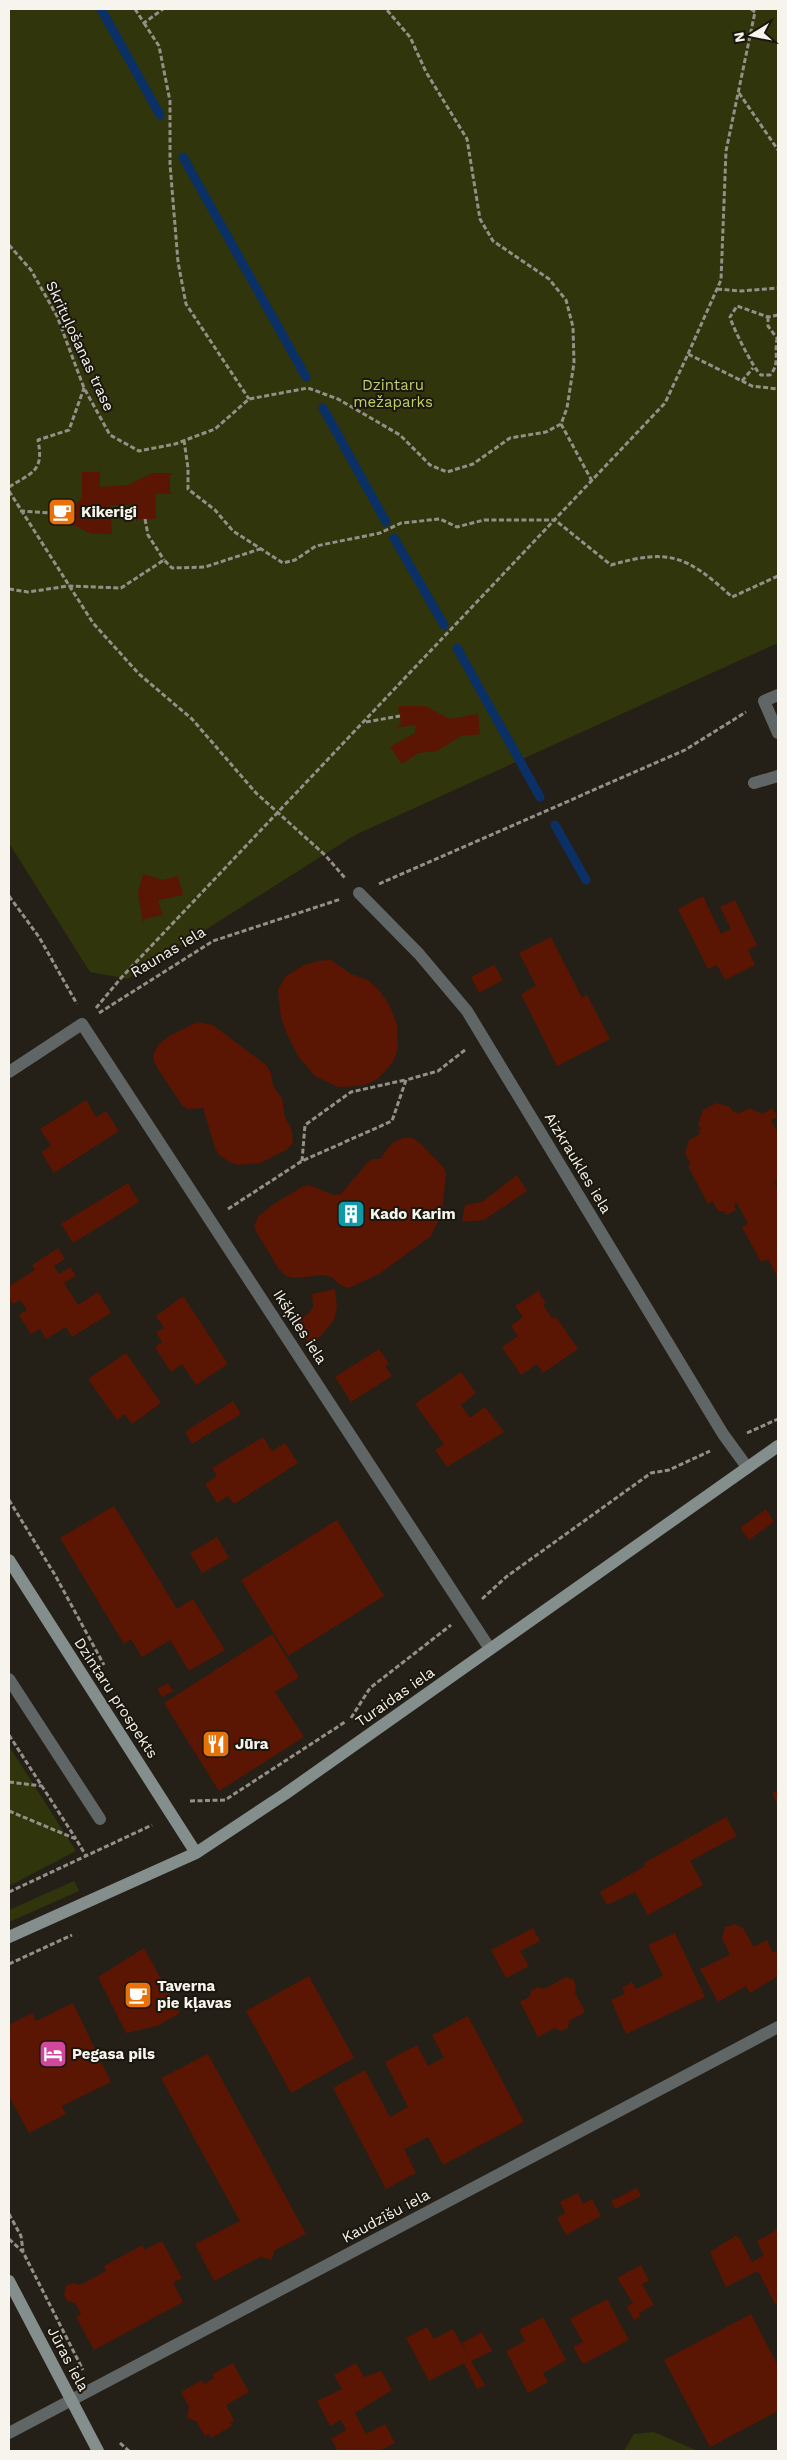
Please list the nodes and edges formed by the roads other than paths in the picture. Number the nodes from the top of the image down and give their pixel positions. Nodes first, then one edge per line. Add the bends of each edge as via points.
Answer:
1 (778, 695) edge
2 (778, 733) edge
3 (778, 776) edge
4 (754, 783) dead end
5 (360, 893) road end
6 (9, 1072) edge
7 (778, 1446) edge
8 (747, 1466) junction
9 (9, 1560) edge
10 (490, 1649) junction
11 (9, 1679) edge
12 (100, 1819) dead end
13 (196, 1853) junction
14 (9, 1937) edge
15 (778, 2027) edge
16 (9, 2281) edge
17 (71, 2400) junction
18 (9, 2433) edge
19 (98, 2451) edge

1 - 2 street via 764,701
3 - 4 street
5 - 8 street, Aizkraukles iela via 419,954 467,1011 729,1442
6 - 10 street, Ikšķiles iela via 82,1024
7 - 8 street, Turaidas iela
8 - 10 street, Turaidas iela
9 - 13 street, Dzintaru prospekts
10 - 13 street, Turaidas iela
11 - 12 street
13 - 14 street, Turaidas iela
15 - 17 street, Kaudzīšu iela
16 - 17 street, Jūras iela
17 - 18 street, Kaudzīšu iela
17 - 19 street, Jūras iela

